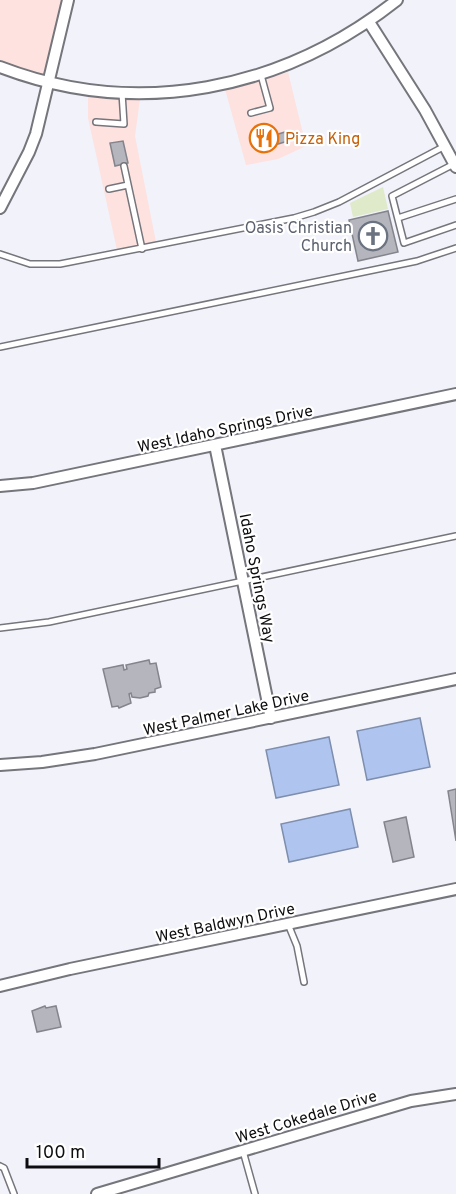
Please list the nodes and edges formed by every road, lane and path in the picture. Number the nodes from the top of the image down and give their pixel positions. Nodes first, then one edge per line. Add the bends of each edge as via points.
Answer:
1 (68, 0) edge
2 (397, 0) edge
3 (369, 22) junction
4 (0, 67) edge
5 (261, 75) junction
6 (49, 83) junction
7 (122, 93) junction
8 (250, 113) dead end
9 (96, 122) dead end
10 (445, 146) junction
11 (124, 166) dead end
12 (455, 166) edge
13 (128, 185) junction
14 (109, 189) dead end
15 (456, 199) edge
16 (0, 208) edge
17 (398, 218) junction
18 (456, 225) edge
19 (456, 248) edge
20 (142, 249) junction
21 (0, 254) edge
22 (0, 347) edge
23 (456, 394) edge
24 (215, 445) junction
25 (0, 486) edge
26 (456, 536) edge
27 (243, 580) junction
28 (0, 628) edge
29 (456, 679) edge
30 (271, 718) junction
31 (0, 765) edge
32 (456, 889) edge
33 (288, 924) junction
34 (304, 982) dead end
35 (0, 986) edge
36 (456, 1094) edge
37 (243, 1150) junction
38 (0, 1166) edge
39 (15, 1194) edge
40 (97, 1194) edge
41 (255, 1194) edge

1 - 6 street
2 - 3 street
3 - 5 street via 314,54
3 - 10 street
4 - 6 street
5 - 7 street via 182,91
5 - 8 lane via 270,108
6 - 7 street
6 - 16 street via 29,152
7 - 9 lane via 124,124
10 - 12 street
10 - 20 lane via 314,212
11 - 13 lane
12 - 17 lane via 392,196
13 - 14 lane
13 - 20 lane
15 - 17 lane
17 - 18 lane via 404,243
19 - 22 lane via 417,261
20 - 21 lane via 45,265
23 - 24 street, West Idaho Springs Drive
24 - 25 street, West Idaho Springs Drive via 33,483
24 - 27 street, Idaho Springs Way
26 - 27 lane
27 - 28 lane via 49,622
27 - 30 street, Idaho Springs Way
29 - 30 street, West Palmer Lake Drive
30 - 31 street, West Palmer Lake Drive via 95,754
32 - 33 street, West Baldwyn Drive
33 - 34 lane
33 - 35 street, West Baldwyn Drive
36 - 37 street, West Cokedale Drive via 411,1101
37 - 40 street, West Cokedale Drive
37 - 41 lane
38 - 39 lane

